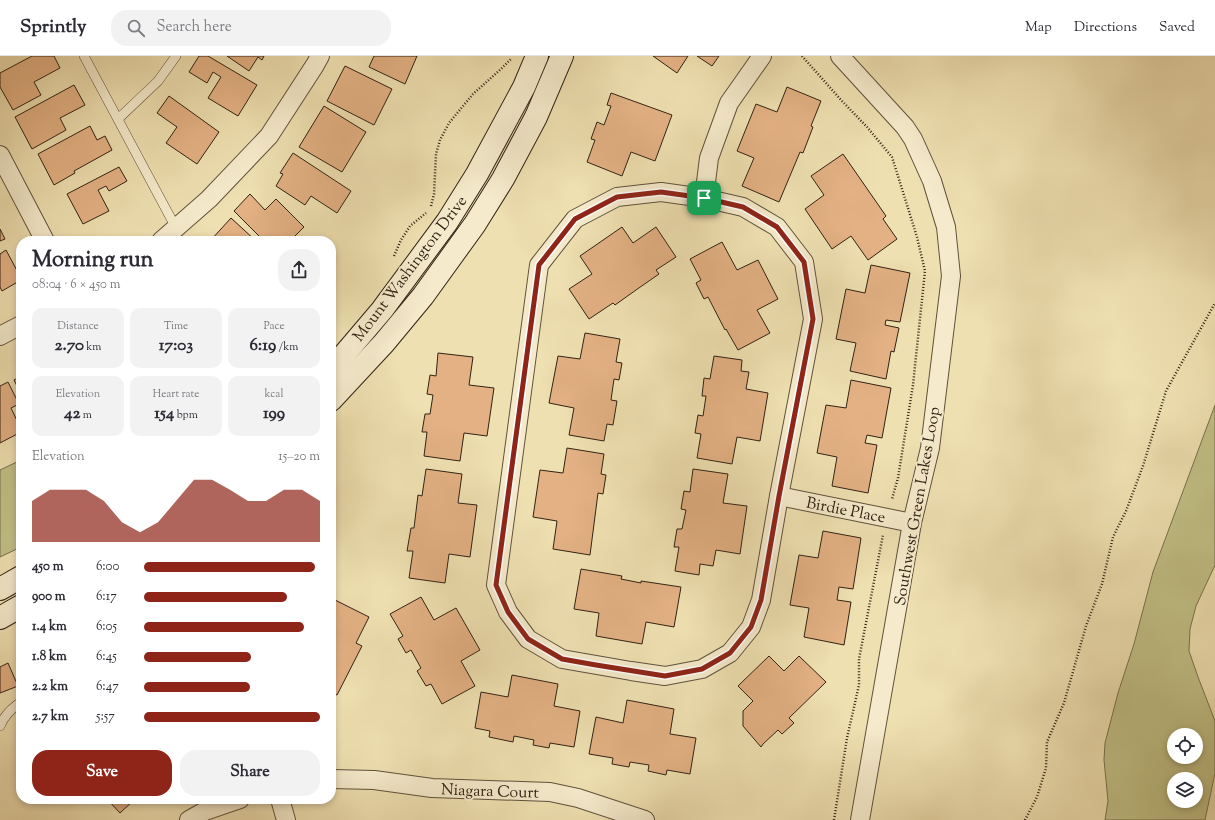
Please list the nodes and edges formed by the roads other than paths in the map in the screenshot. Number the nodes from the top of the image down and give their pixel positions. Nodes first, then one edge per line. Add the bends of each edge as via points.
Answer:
1 (84, 56) edge
2 (176, 56) edge
3 (320, 56) edge
4 (537, 56) edge
5 (562, 56) edge
6 (762, 56) edge
7 (840, 56) edge
8 (118, 119) junction
9 (0, 155) edge
10 (704, 198) junction
11 (176, 228) junction
12 (42, 236) edge
13 (167, 236) edge
14 (16, 328) edge
15 (0, 336) edge
16 (336, 364) edge
17 (336, 395) edge
18 (779, 496) junction
19 (912, 523) junction
20 (16, 580) edge
21 (0, 589) edge
22 (16, 609) edge
23 (0, 618) edge
24 (16, 706) edge
25 (0, 726) edge
26 (336, 779) edge
27 (225, 804) edge
28 (281, 804) edge
29 (189, 820) edge
30 (286, 820) edge
31 (644, 820) edge
32 (860, 820) edge

1 - 8 lane
2 - 8 lane via 158,81
3 - 11 street via 269,136 209,200
4 - 16 main road, Mount Washington Drive via 499,134 447,222 382,310
5 - 17 main road, Mount Washington Drive via 536,117 503,179 475,224 423,296
6 - 10 street via 729,103 709,158
7 - 19 street, Southwest Green Lakes Loop via 914,139 932,181 946,227 952,276 930,448
8 - 11 lane
9 - 12 street
10 - 18 street via 743,207 777,227 804,262 813,319
10 - 18 street via 661,192 617,197 575,219 539,265 496,585 508,612 528,639 562,659 665,676 702,669 730,653 751,627 761,600
11 - 13 street
14 - 15 street
18 - 19 street, Birdie Place
19 - 32 street, Southwest Green Lakes Loop
20 - 21 main road
22 - 23 main road
24 - 25 lane via 2,720
26 - 31 street, Niagara Court via 374,780 432,788 550,792 578,798
27 - 29 street
28 - 30 street

